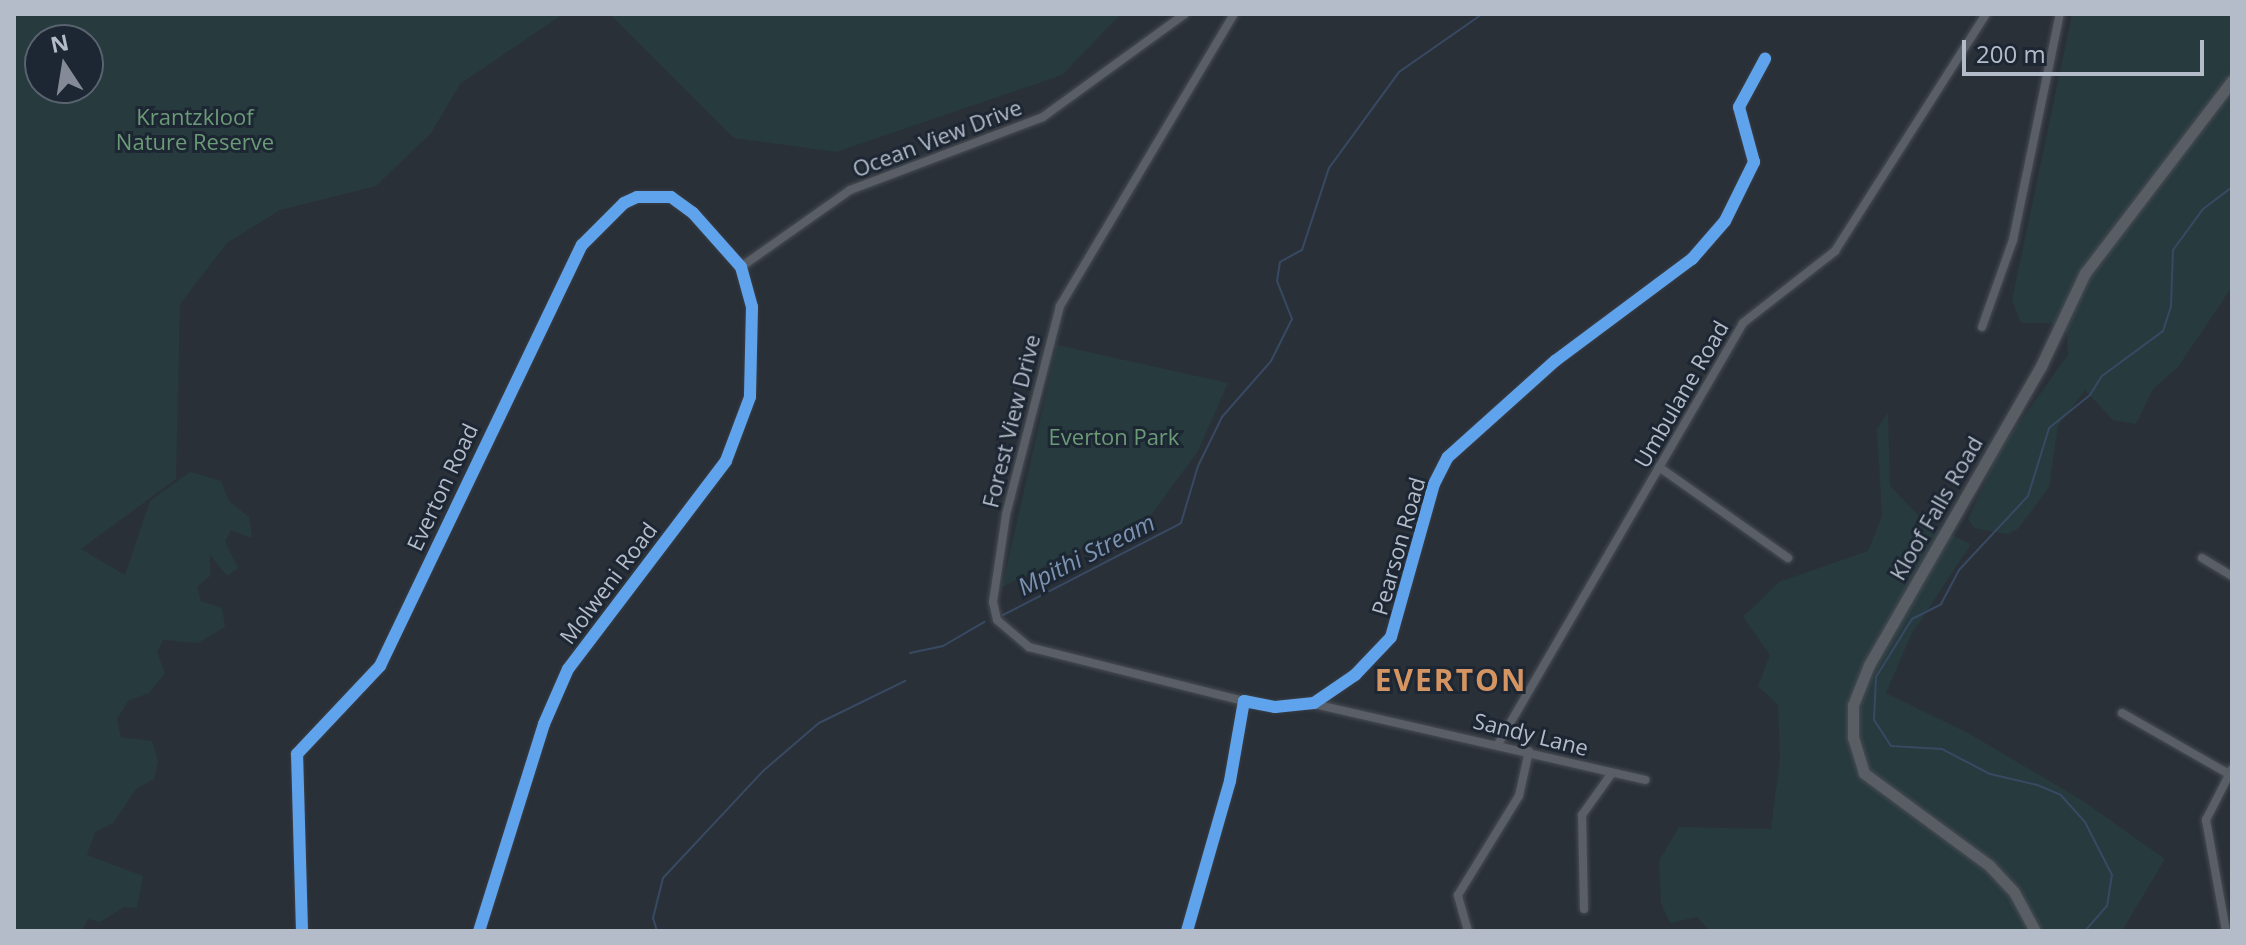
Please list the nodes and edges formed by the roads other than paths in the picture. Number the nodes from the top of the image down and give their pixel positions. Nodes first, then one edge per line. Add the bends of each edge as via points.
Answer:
1 (1185, 14) edge
2 (1234, 14) edge
3 (1986, 14) edge
4 (2060, 14) edge
5 (1765, 59) dead end
6 (2232, 81) edge
7 (741, 267) junction
8 (1982, 327) dead end
9 (1659, 467) junction
10 (1788, 558) dead end
11 (2202, 558) dead end
12 (2232, 576) edge
13 (1244, 701) junction
14 (1314, 703) junction
15 (2122, 713) dead end
16 (1498, 744) junction
17 (1529, 751) junction
18 (2231, 771) edge
19 (1612, 773) junction
20 (1645, 780) dead end
21 (1584, 909) dead end
22 (302, 931) edge
23 (479, 931) edge
24 (1187, 931) edge
25 (1468, 931) edge
26 (2035, 931) edge
27 (2226, 931) edge

1 - 7 street, Ocean View Drive via 1036,121 850,190
2 - 13 street, Forest View Drive via 1060,306 1006,515 993,602 997,620 1029,647
3 - 9 street, Umbulane Road via 1835,251 1743,323
4 - 8 street via 2013,240
5 - 14 street, Pearson Road via 1739,107 1754,162 1725,221 1692,259 1555,361 1448,457 1434,484 1391,637 1355,675
6 - 26 main road, Kloof Falls Road via 2085,273 2041,366 1883,638 1853,705 1853,738 1864,773 1990,866 2014,892
7 - 22 street, Everton Road via 693,213 671,197 637,197 624,203 582,245 380,666 297,754
7 - 23 street, Molweni Road via 750,293 754,353 739,432 704,493 568,669 544,724
9 - 10 street
9 - 16 street, Umbulane Road
11 - 12 street
13 - 14 street, Pearson Road via 1275,707
13 - 24 street via 1230,781
14 - 16 street, Sandy Lane
15 - 18 street
16 - 17 street, Sandy Lane
17 - 19 street, Sandy Lane
17 - 25 street via 1519,796 1458,895
18 - 27 street via 2206,820
19 - 20 street, Sandy Lane
19 - 21 street via 1582,815

